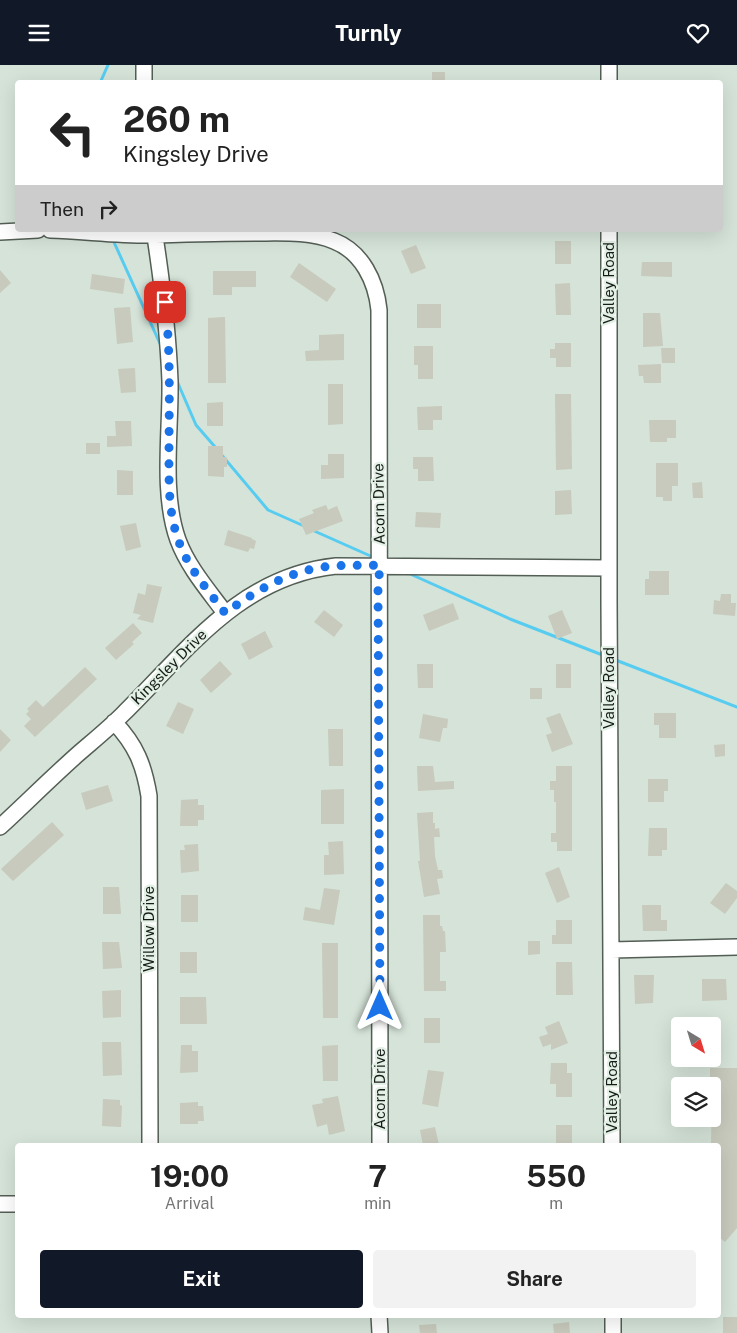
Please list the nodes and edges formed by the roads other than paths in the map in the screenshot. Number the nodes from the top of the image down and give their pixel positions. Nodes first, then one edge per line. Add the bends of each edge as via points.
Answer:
1 (144, 65) edge
2 (609, 65) edge
3 (144, 80) edge
4 (609, 80) edge
5 (15, 231) edge
6 (0, 232) edge
7 (120, 232) edge
8 (609, 232) edge
9 (155, 233) edge
10 (380, 565) junction
11 (609, 567) junction
12 (225, 613) junction
13 (114, 722) junction
14 (0, 827) edge
15 (737, 947) edge
16 (610, 950) junction
17 (150, 1143) edge
18 (380, 1143) edge
19 (612, 1143) edge
20 (15, 1204) edge
21 (0, 1205) edge
22 (379, 1318) edge
23 (613, 1318) edge
24 (380, 1333) edge
25 (613, 1333) edge

1 - 3 street
2 - 4 street
5 - 6 street
7 - 9 street, Acorn Drive
8 - 11 street, Valley Road
9 - 10 street, Acorn Drive via 305,235 334,241 346,247 362,263 376,289 379,310
9 - 12 street via 167,316 169,498 174,529 189,563
10 - 11 street, Kingsley Drive
10 - 12 street, Kingsley Drive via 304,571 261,589
10 - 18 street, Acorn Drive
11 - 16 street, Valley Road
12 - 13 street, Kingsley Drive
13 - 14 street, Kingsley Drive
13 - 17 street, Willow Drive via 138,754 149,796
15 - 16 street
16 - 19 street, Valley Road
20 - 21 street
22 - 24 street
23 - 25 street

